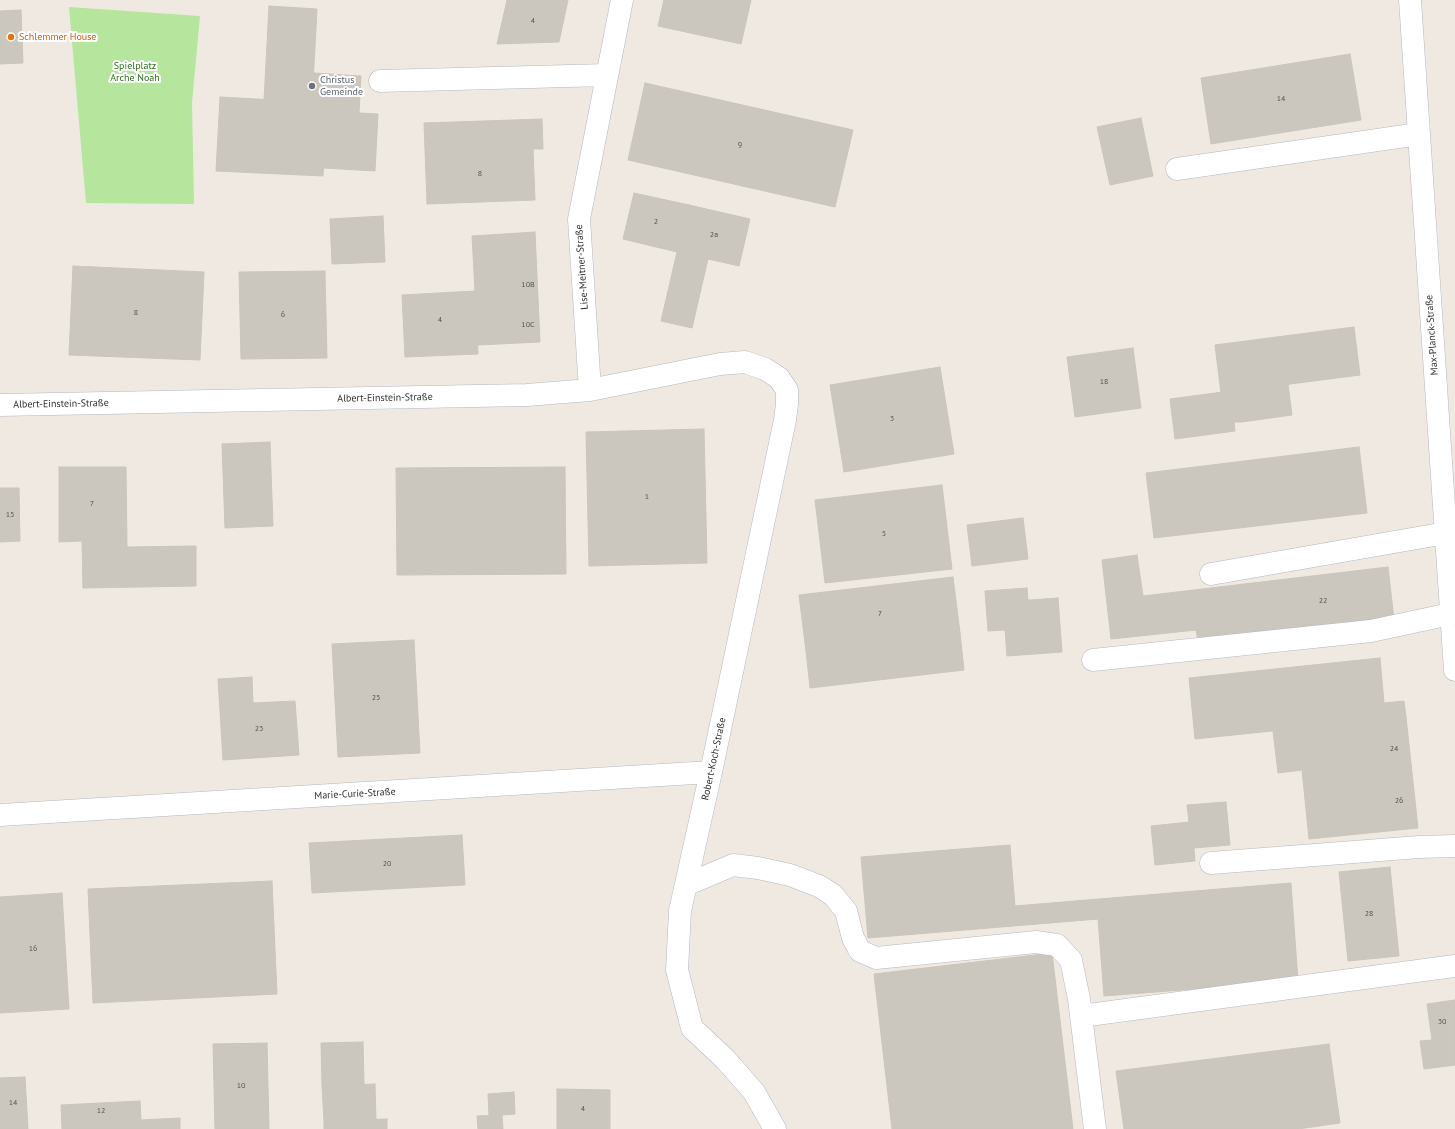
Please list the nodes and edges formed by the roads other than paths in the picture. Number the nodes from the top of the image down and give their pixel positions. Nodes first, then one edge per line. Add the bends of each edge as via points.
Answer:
1 (622, 0) edge
2 (1410, 0) edge
3 (607, 75) junction
4 (380, 81) dead end
5 (1419, 134) junction
6 (1177, 169) dead end
7 (765, 369) joint
8 (590, 390) junction
9 (0, 405) edge
10 (1446, 533) junction
11 (1211, 574) dead end
12 (1453, 614) edge
13 (1093, 660) dead end
14 (1455, 670) edge
15 (711, 772) junction
16 (0, 815) edge
17 (1455, 846) edge
18 (1211, 862) dead end
19 (686, 885) junction
20 (1455, 966) edge
21 (1081, 1016) junction
22 (776, 1129) edge
23 (1095, 1129) edge

1 - 3 street, Lise-Meitner-Straße
2 - 5 street, Max-Planck-Straße
3 - 4 street
3 - 8 street, Lise-Meitner-Straße via 579,219
5 - 6 street
5 - 10 street, Max-Planck-Straße
7 - 8 street, Albert-Einstein-Straße via 745,362 720,364
7 - 15 street, Robert-Koch-Straße via 778,378 787,390 787,410
8 - 9 street, Albert-Einstein-Straße via 527,395
10 - 11 street
10 - 12 street, Max-Planck-Straße
12 - 13 street via 1371,631
12 - 14 street, Max-Planck-Straße
15 - 16 street, Marie-Curie-Straße
15 - 19 street, Robert-Koch-Straße
17 - 18 street
19 - 21 street via 733,865 790,875 819,886 833,895 846,911 853,938 860,951 876,958 1036,942 1057,945 1071,960
19 - 22 street, Robert-Koch-Straße via 680,912 677,970 692,1028 725,1059 754,1092
20 - 21 street
21 - 23 street

